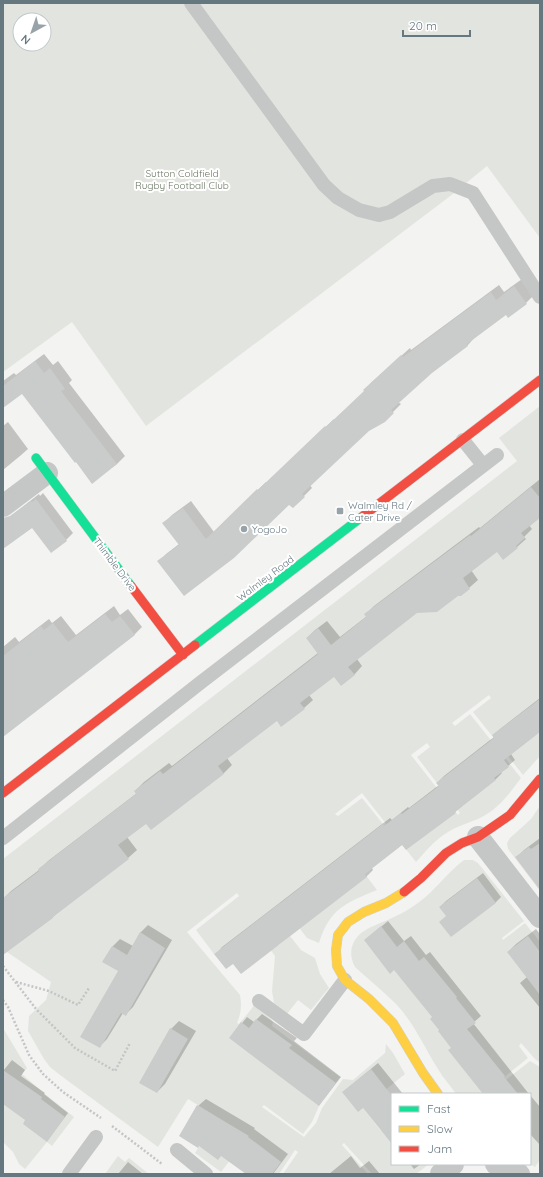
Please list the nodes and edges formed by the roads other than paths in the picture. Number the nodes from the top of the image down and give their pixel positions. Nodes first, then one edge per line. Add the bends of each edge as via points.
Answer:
1 (191, 3) edge
2 (540, 297) edge
3 (540, 380) edge
4 (463, 440) junction
5 (497, 455) dead end
6 (42, 465) joint
7 (483, 465) junction
8 (3, 506) edge
9 (183, 654) junction
10 (540, 779) edge
11 (3, 794) edge
12 (478, 836) junction
13 (3, 838) edge
14 (540, 917) edge
15 (345, 980) junction
16 (260, 1001) dead end
17 (437, 1093) edge
18 (96, 1137) dead end
19 (177, 1150) dead end
20 (452, 1165) edge
21 (498, 1165) edge
22 (69, 1174) edge
23 (206, 1174) edge
24 (441, 1174) edge
25 (520, 1174) edge

1 - 2 lane via 324,185 338,198 359,210 378,215 390,212 433,186 450,184 473,193
3 - 4 street, Walmley Road
4 - 7 lane
4 - 9 street, Walmley Road
5 - 7 lane
6 - 8 street, Thimble Drive
6 - 9 street, Thimble Drive
7 - 13 lane
9 - 11 street, Walmley Road
10 - 12 street via 510,815
12 - 14 street
12 - 15 street via 446,853 404,892 348,922 338,935 336,950 337,966
15 - 16 lane via 304,1034
15 - 17 street via 393,1023
18 - 22 lane
19 - 23 lane
20 - 24 street
21 - 25 street

